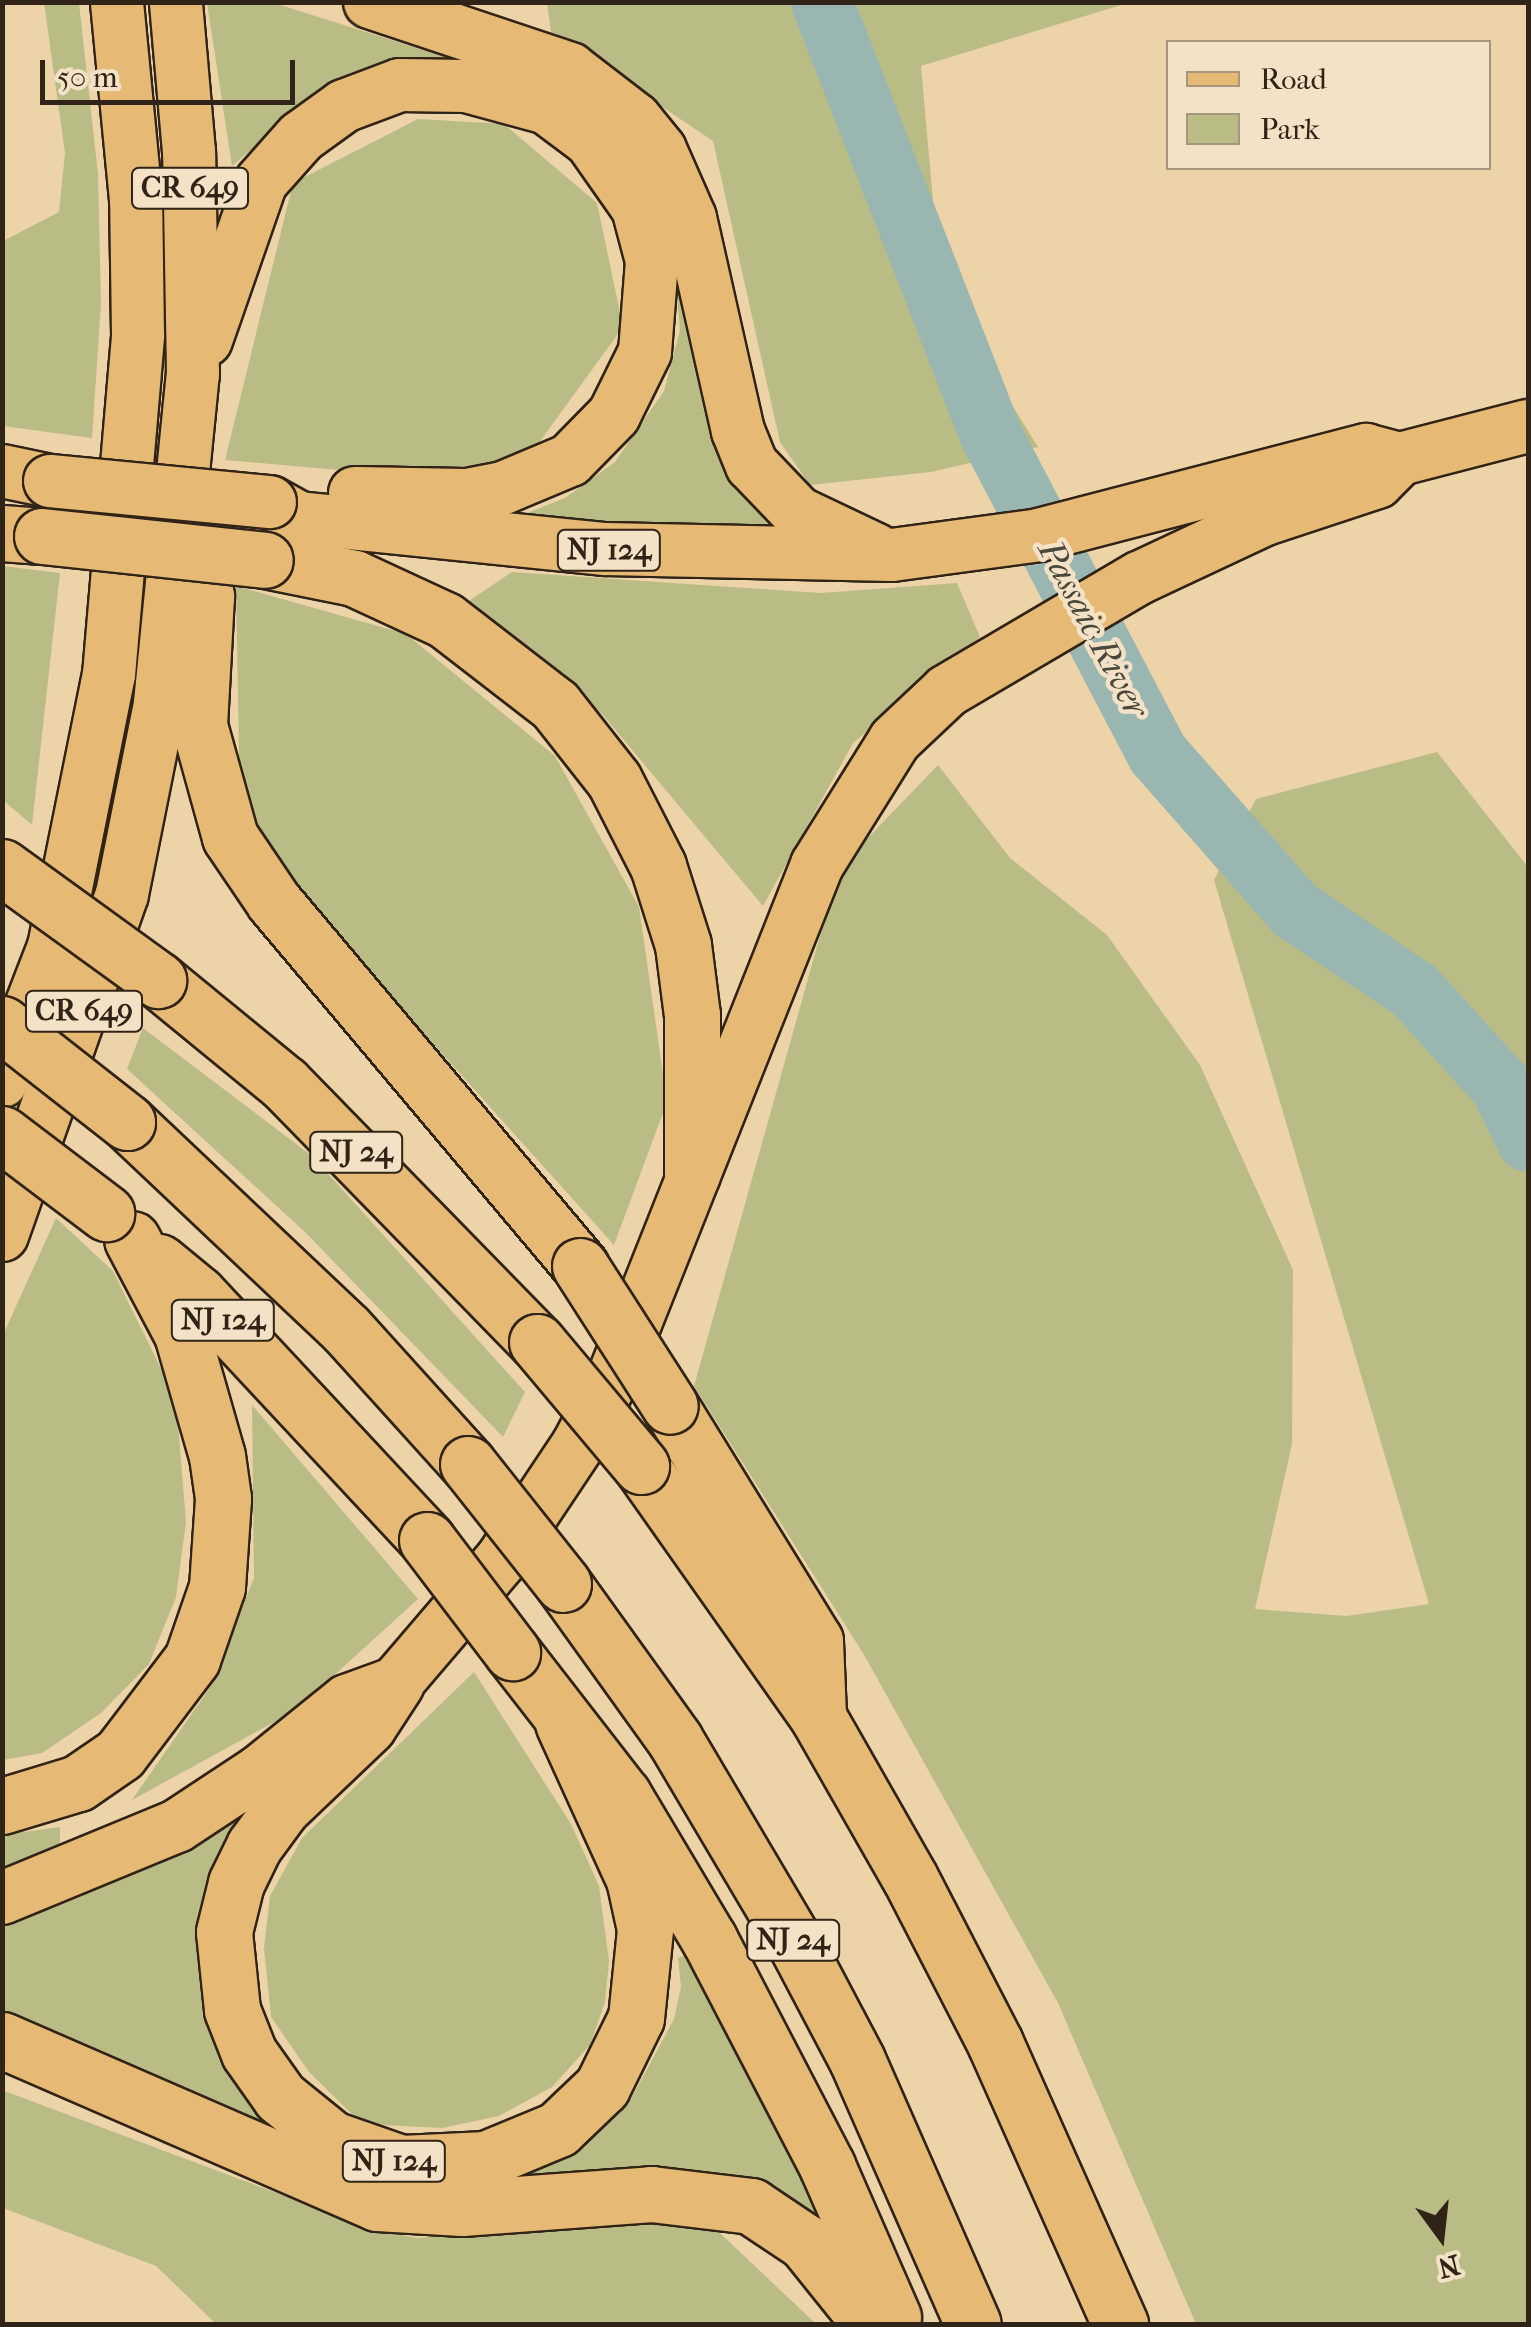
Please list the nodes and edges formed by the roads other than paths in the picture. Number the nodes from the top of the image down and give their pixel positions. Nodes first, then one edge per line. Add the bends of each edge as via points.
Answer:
1 (117, 2) edge
2 (176, 2) edge
3 (370, 2) edge
4 (193, 374) junction
5 (1528, 426) edge
6 (1400, 459) junction
7 (26, 476) edge
8 (270, 502) junction
9 (22, 534) edge
10 (892, 555) junction
11 (177, 562) junction
12 (2, 866) edge
13 (2, 1024) edge
14 (2, 1081) edge
15 (2, 1134) edge
16 (692, 1174) junction
17 (119, 1226) junction
18 (2, 1235) edge
19 (396, 1683) junction
20 (818, 1718) junction
21 (563, 1723) junction
22 (2, 1806) edge
23 (2, 1898) edge
24 (2, 2040) edge
25 (871, 2324) edge
26 (896, 2324) edge
27 (973, 2324) edge
28 (1120, 2324) edge

1 - 14 main road, CR 649 via 136,200 138,335 111,656 54,947
2 - 4 main road, CR 649 via 189,152
3 - 10 main road via 570,69 636,119 660,150 690,218 738,431 752,465 798,513
4 - 8 main road via 261,182 320,120 371,94 433,82 522,98 571,123 626,184 652,261 651,324 634,381 594,439 570,460 503,488 466,495 296,491
4 - 11 main road, CR 649
5 - 6 main road, NJ 124
6 - 10 main road, NJ 124 via 1366,450 1126,514 953,550
6 - 16 main road, NJ 124 via 1377,482 1265,518 1139,578 946,691 895,740 816,865
7 - 8 main road, NJ 124, bridge
8 - 10 main road, NJ 124 via 299,518 605,549
9 - 16 highway, bridge via 264,560 354,578 445,620 555,705 614,780 658,866 683,945 692,1015
11 - 18 main road, CR 649 via 160,703 122,894
11 - 20 highway, bridge via 206,596 200,725 230,837 274,902 492,1153 580,1266 815,1641
12 - 20 highway, NJ 24, bridge via 284,1083 537,1342 642,1466
13 - 27 highway, NJ 24, bridge via 127,1122 346,1329 468,1464 563,1584 675,1740 799,1950 857,2060
15 - 17 highway, NJ 124, bridge
16 - 19 main road, NJ 124 via 646,1305 578,1445 502,1559
17 - 21 highway, NJ 124, bridge via 198,1294 427,1540
17 - 22 highway via 182,1334 217,1456 223,1498 216,1587 192,1659 120,1754 78,1783
19 - 21 highway, NJ 124 via 368,1726 282,1808 254,1846 224,1932 232,2010 249,2052 280,2097 332,2139 401,2163 486,2159 540,2140 602,2087 632,2029 645,1965 634,1879
19 - 23 main road via 347,1701 259,1772 177,1826
20 - 28 highway, NJ 24 via 995,2043
21 - 26 highway via 623,1795 709,1939 826,2166
24 - 25 highway via 377,2203 435,2209 669,2194 751,2206 805,2242

